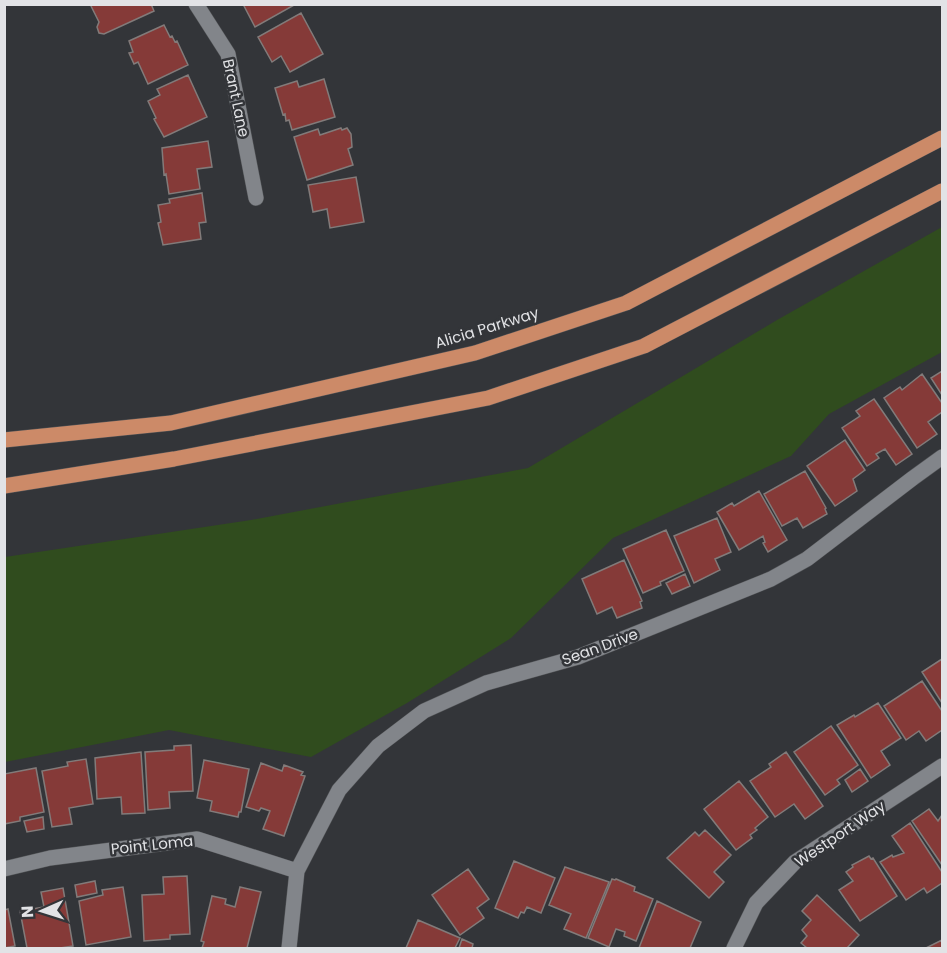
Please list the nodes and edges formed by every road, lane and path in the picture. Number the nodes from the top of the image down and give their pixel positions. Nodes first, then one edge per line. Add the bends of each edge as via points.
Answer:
1 (196, 4) edge
2 (942, 138) edge
3 (942, 191) edge
4 (255, 198) dead end
5 (4, 440) edge
6 (942, 458) edge
7 (4, 486) edge
8 (942, 766) edge
9 (4, 868) edge
10 (297, 871) junction
11 (289, 948) edge
12 (734, 948) edge

1 - 4 street, Brant Lane via 228,54
2 - 5 main road, Alicia Parkway via 626,303 475,353 171,423
3 - 7 main road via 644,346 488,398 174,459
6 - 10 street, Sean Drive via 807,559 771,579 578,657 486,683 424,711 378,746 339,790
8 - 12 street, Westport Way via 795,862 756,903
9 - 10 street, Point Loma via 50,858 197,839
10 - 11 street

